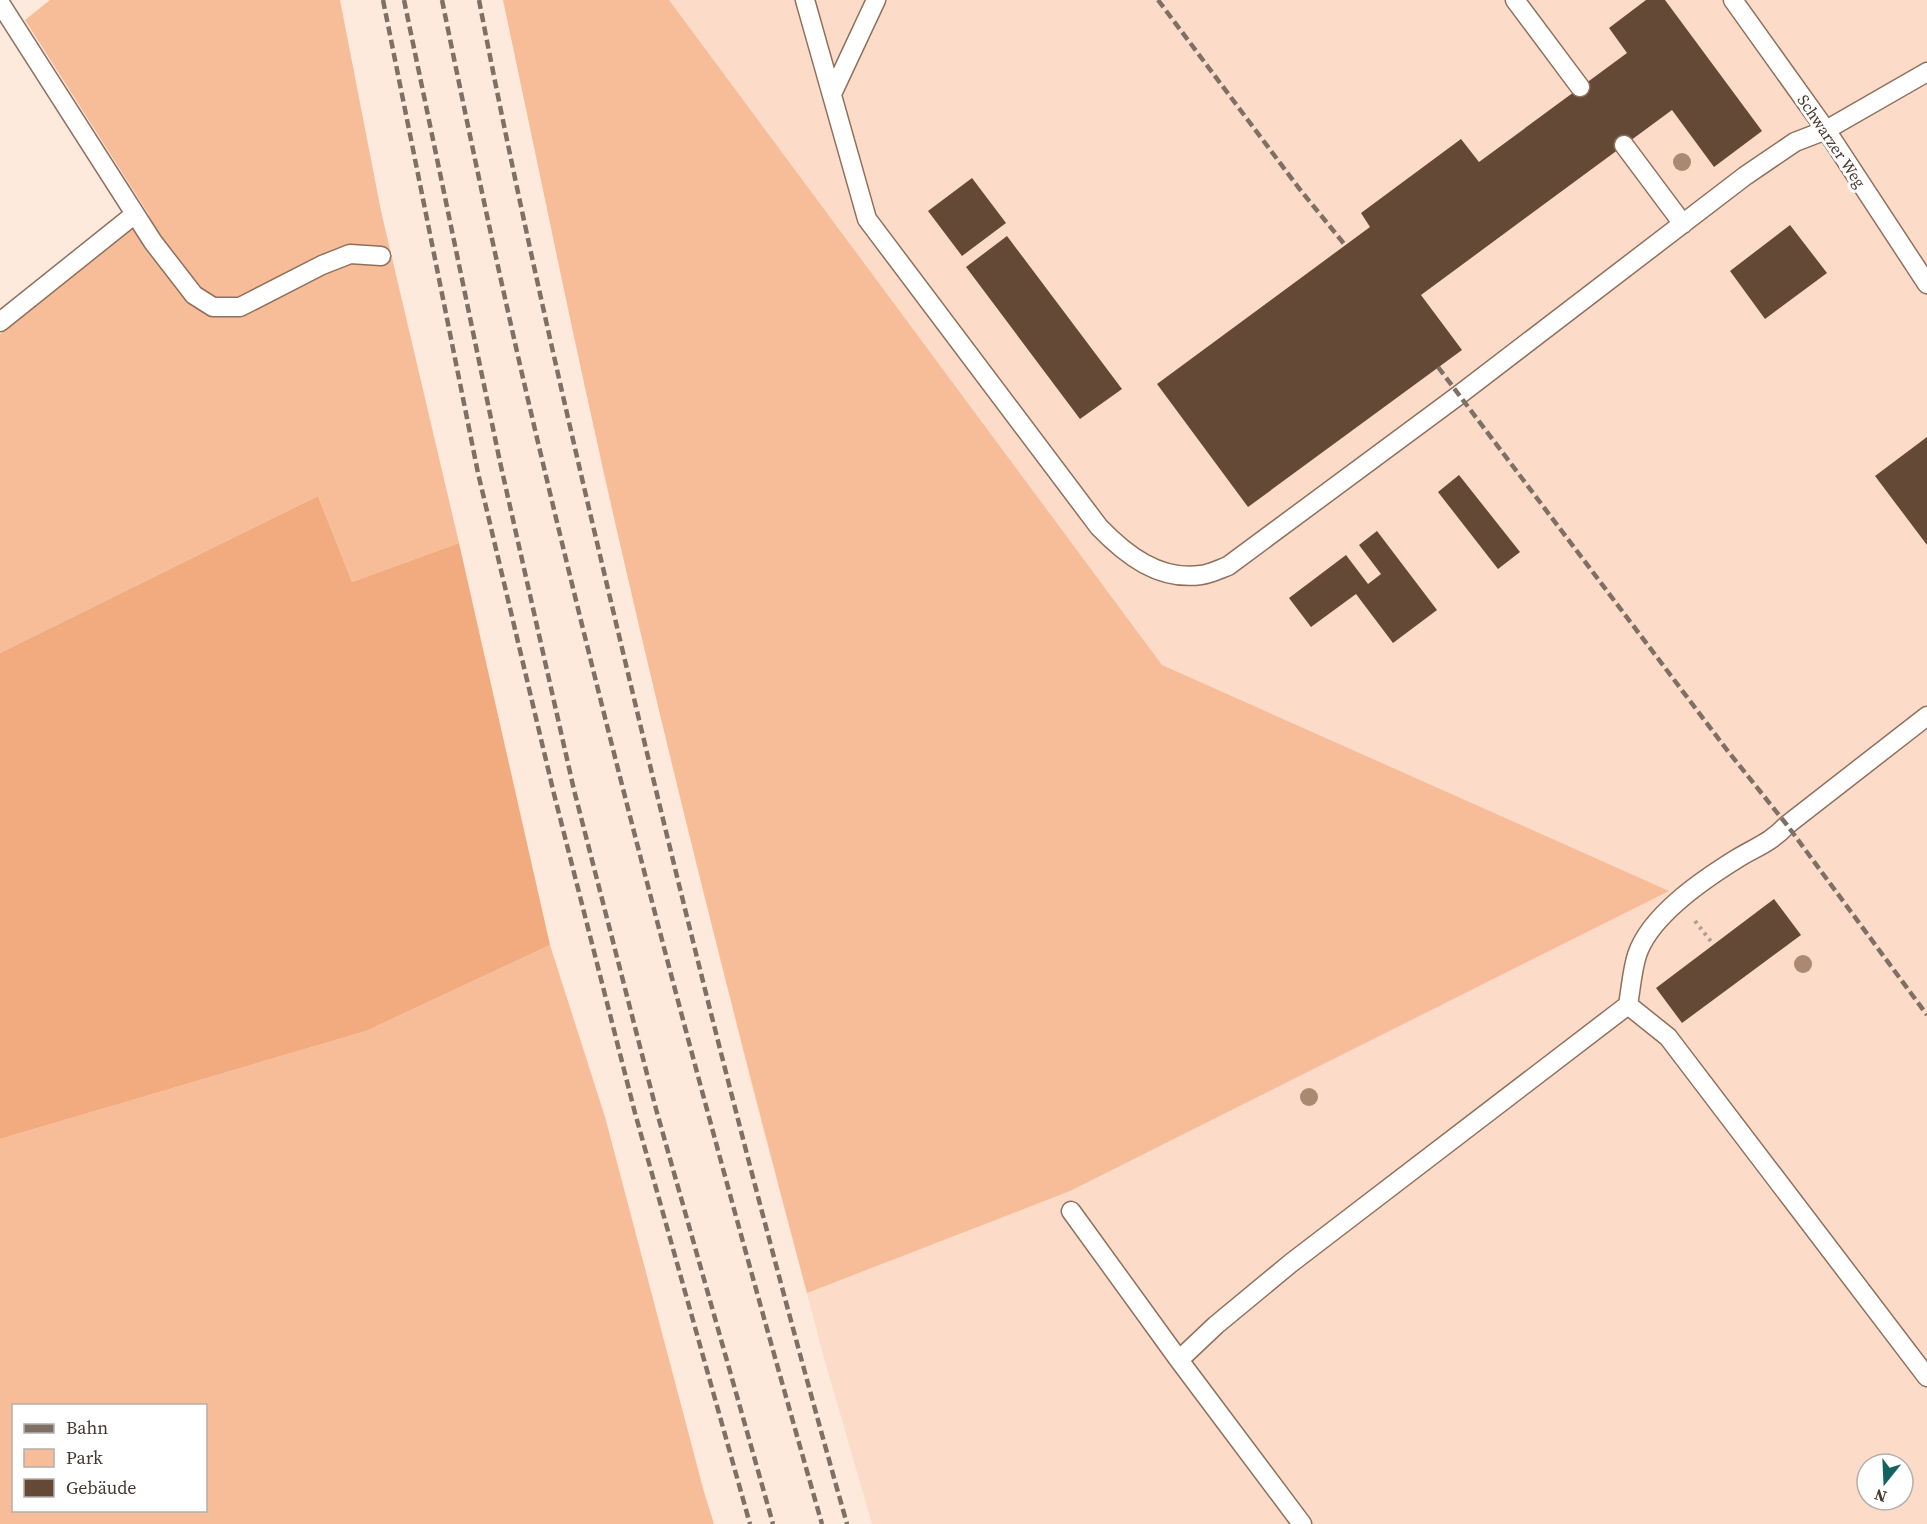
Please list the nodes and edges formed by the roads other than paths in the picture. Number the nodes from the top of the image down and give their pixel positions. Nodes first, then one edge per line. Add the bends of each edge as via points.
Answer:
1 (805, 0) edge
2 (876, 0) edge
3 (1515, 0) edge
4 (1733, 0) edge
5 (0, 3) edge
6 (1927, 72) edge
7 (1580, 87) dead end
8 (832, 94) junction
9 (1826, 130) junction
10 (1624, 145) dead end
11 (135, 214) junction
12 (1683, 224) junction
13 (381, 256) dead end
14 (1927, 284) edge
15 (0, 322) edge
16 (1927, 717) edge
17 (1628, 1005) junction
18 (1071, 1211) dead end
19 (1179, 1360) junction
20 (1927, 1377) edge
21 (1302, 1524) edge

1 - 8 lane
2 - 8 lane
3 - 7 lane
4 - 9 lane, Schwarzer Weg
5 - 11 lane
6 - 9 lane
8 - 12 lane via 867,219 1099,527 1121,550 1172,575 1202,575 1228,566
9 - 12 lane via 1796,142
9 - 14 lane, Schwarzer Weg
10 - 12 lane
11 - 13 lane via 194,295 213,307 240,307 350,254
11 - 15 lane
16 - 17 lane via 1774,839 1738,858 1678,900 1655,923 1637,954
17 - 19 lane via 1291,1263
17 - 20 lane via 1668,1037
18 - 19 lane
19 - 21 lane

